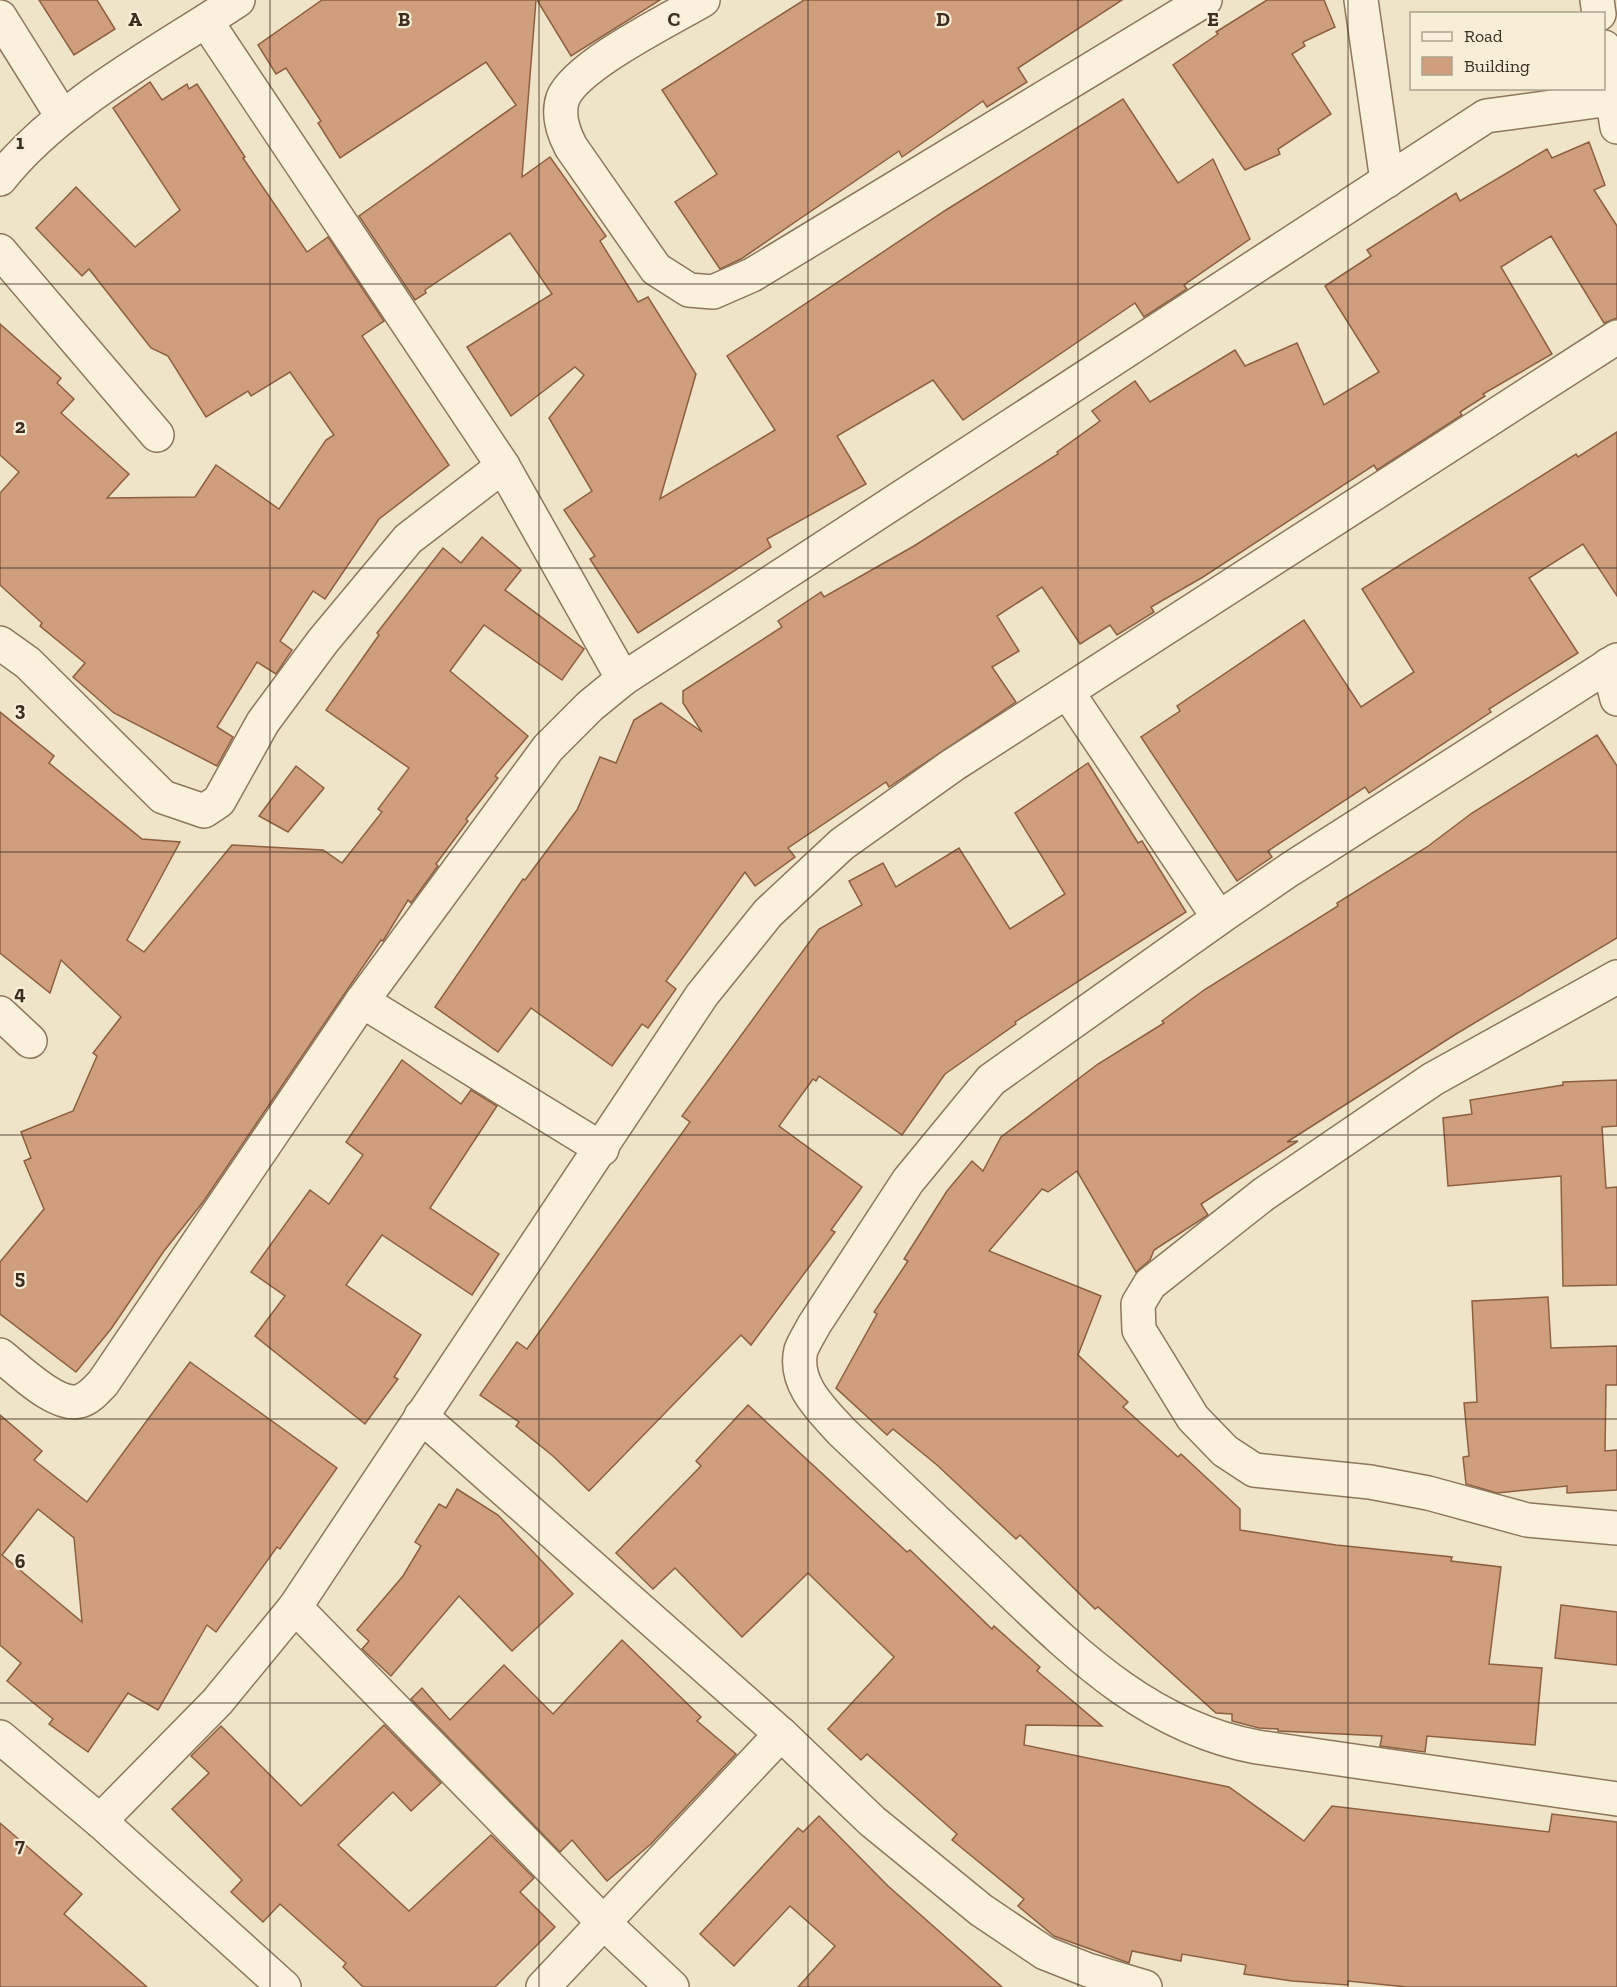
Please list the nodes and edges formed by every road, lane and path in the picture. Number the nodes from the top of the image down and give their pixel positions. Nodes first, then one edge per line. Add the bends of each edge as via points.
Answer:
1 (238, 0) edge
2 (703, 0) edge
3 (1205, 0) edge
4 (1361, 0) edge
5 (0, 17) edge
6 (206, 21) junction
7 (1605, 54) edge
8 (1614, 113) edge
9 (62, 116) junction
10 (0, 179) edge
11 (1387, 181) junction
12 (0, 251) edge
13 (1617, 337) edge
14 (157, 435) dead end
15 (503, 466) junction
16 (0, 643) edge
17 (1612, 663) edge
18 (623, 679) junction
19 (1068, 693) junction
20 (1617, 699) edge
21 (1220, 918) junction
22 (1617, 977) edge
23 (362, 1001) junction
24 (0, 1013) edge
25 (30, 1041) dead end
26 (602, 1149) junction
27 (0, 1355) edge
28 (421, 1416) junction
29 (1617, 1528) edge
30 (294, 1607) junction
31 (782, 1734) junction
32 (0, 1737) edge
33 (1617, 1799) edge
34 (100, 1821) junction
35 (604, 1923) junction
36 (284, 1987) edge
37 (543, 1987) edge
38 (672, 1987) edge
39 (1145, 1987) edge

1 - 6 street
2 - 3 street via 582,73 563,99 561,114 562,129 571,147 656,268 689,290 713,292 752,275
4 - 11 street
5 - 9 street
6 - 9 street
6 - 15 street
7 - 8 street
8 - 11 street via 1486,116
9 - 10 street
11 - 18 street
12 - 14 street
13 - 19 street
15 - 16 street via 408,539 262,722 219,801 204,812 163,797 28,663
15 - 18 street
17 - 20 street
17 - 21 street
18 - 23 street via 548,748
19 - 21 street
19 - 26 street via 953,765 842,844 768,913 702,996
21 - 33 street via 991,1080 908,1181 814,1325 801,1350 800,1375 814,1402 841,1431 1083,1661 1159,1714 1223,1741
22 - 29 street via 1433,1079 1264,1194 1150,1284 1138,1304 1139,1330 1193,1418 1225,1451 1254,1470 1370,1482 1527,1520
23 - 26 street
23 - 27 street via 103,1383 90,1396 68,1402 55,1397
24 - 25 street
26 - 28 street
28 - 30 street
28 - 31 street
30 - 34 street via 217,1702
30 - 35 street
31 - 35 street
31 - 39 street via 872,1821 981,1910 1045,1953
32 - 34 street
34 - 36 street
35 - 37 street
35 - 38 street

